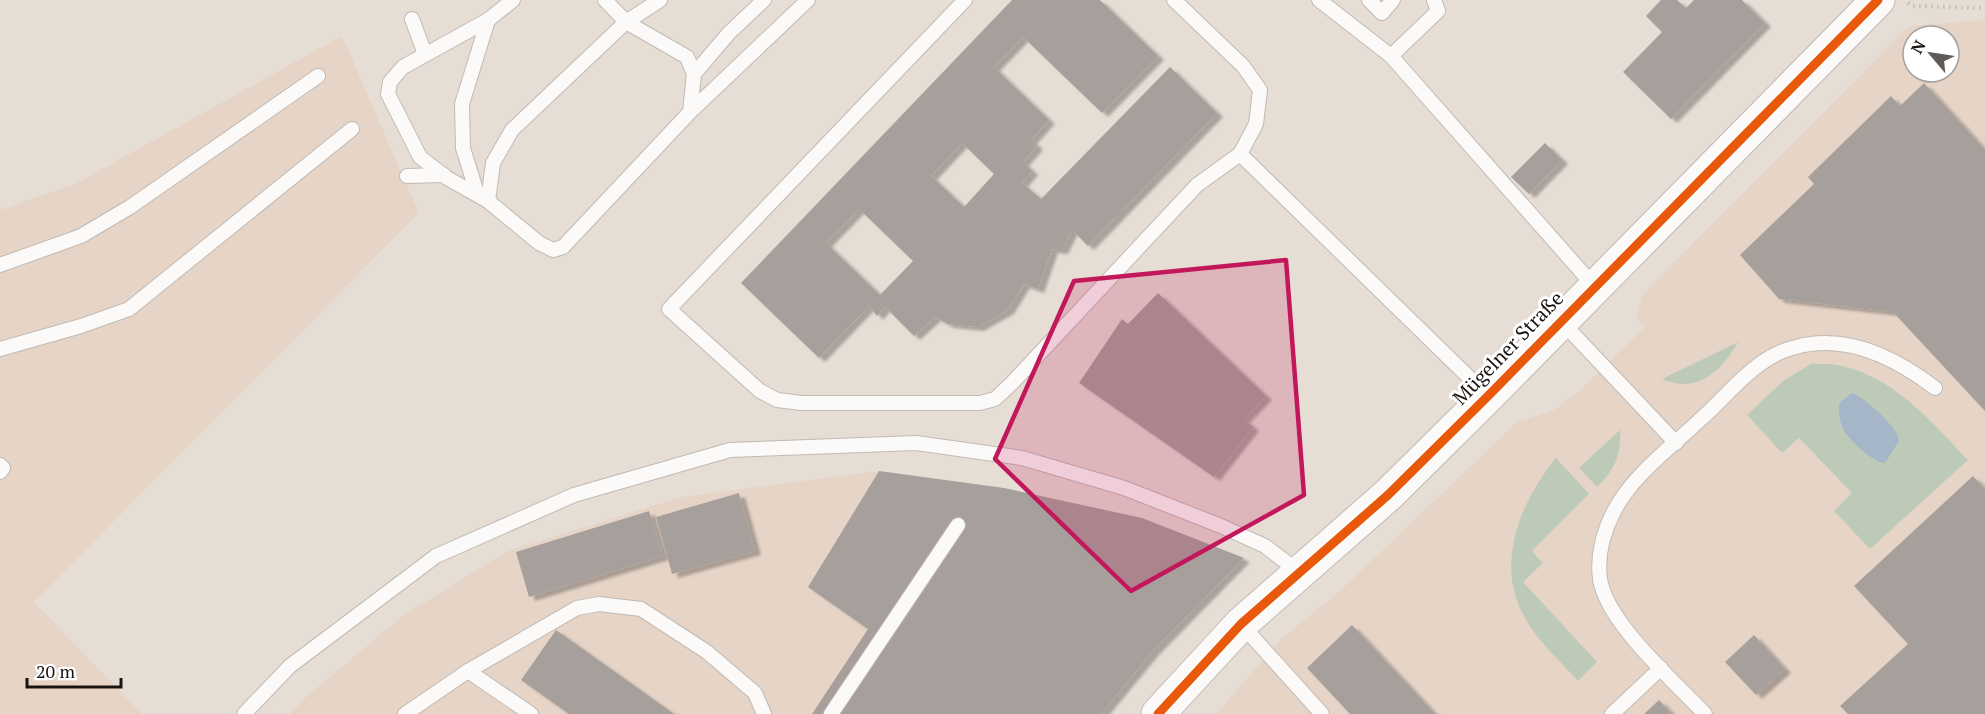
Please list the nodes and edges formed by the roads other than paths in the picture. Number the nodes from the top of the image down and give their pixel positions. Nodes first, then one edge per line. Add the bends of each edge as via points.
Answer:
1 (513, 0) edge
2 (605, 0) edge
3 (660, 0) edge
4 (764, 0) edge
5 (808, 0) edge
6 (965, 0) edge
7 (1174, 0) edge
8 (1319, 0) edge
9 (1369, 0) edge
10 (1393, 0) edge
11 (1434, 0) edge
12 (1878, 0) edge
13 (412, 19) dead end
14 (488, 20) junction
15 (626, 22) junction
16 (425, 54) junction
17 (1391, 56) junction
18 (694, 74) junction
19 (318, 76) dead end
20 (690, 112) junction
21 (352, 129) dead end
22 (1240, 154) junction
23 (444, 175) junction
24 (407, 176) dead end
25 (483, 197) junction
26 (0, 265) edge
27 (1593, 286) junction
28 (1560, 320) junction
29 (0, 349) edge
30 (1935, 388) dead end
31 (1488, 396) junction
32 (1676, 443) junction
33 (0, 465) edge
34 (0, 472) edge
35 (958, 525) dead end
36 (1299, 572) junction
37 (1241, 624) junction
38 (1661, 668) junction
39 (468, 671) junction
40 (244, 714) edge
41 (405, 714) edge
42 (531, 714) edge
43 (764, 714) edge
44 (831, 714) edge
45 (1158, 714) edge
46 (1322, 714) edge
47 (1611, 714) edge
48 (1705, 714) edge

1 - 14 lane
2 - 15 lane
3 - 15 lane
4 - 18 lane
5 - 20 lane
6 - 22 lane via 669,309 760,391 777,399 802,403 980,403 994,399 1197,185
7 - 22 lane via 1243,66 1260,90 1256,124
8 - 17 lane
9 - 10 lane via 1382,13
11 - 17 lane via 1438,11
12 - 27 street, Mügelner Straße
13 - 16 lane
14 - 16 lane
14 - 25 lane via 462,104 463,148
15 - 18 lane via 687,57
15 - 25 lane via 512,130 493,163
16 - 23 lane via 403,67 390,82 388,94 420,157
17 - 27 lane
18 - 20 lane
19 - 26 lane via 130,207 81,236
20 - 25 lane via 563,247 553,249 539,243
21 - 29 lane via 129,309
22 - 31 lane
23 - 24 lane
23 - 25 lane
27 - 28 street, Mügelner Straße
28 - 31 street, Mügelner Straße
28 - 32 lane
30 - 32 lane via 1900,364 1863,349 1797,346 1757,366
31 - 36 street, Mügelner Straße via 1388,495
32 - 38 lane via 1637,480 1614,511 1599,564 1600,581 1614,614
33 - 34 lane
35 - 44 lane
36 - 37 street, Mügelner Straße
36 - 40 lane via 1265,546 1221,526 1124,488 1022,458 915,443 730,450 574,495 436,556 290,666
37 - 45 street, Mügelner Straße
37 - 46 lane
38 - 47 lane
38 - 48 lane
39 - 41 lane
39 - 42 lane
39 - 43 lane via 577,608 599,604 641,609 707,652 755,693

